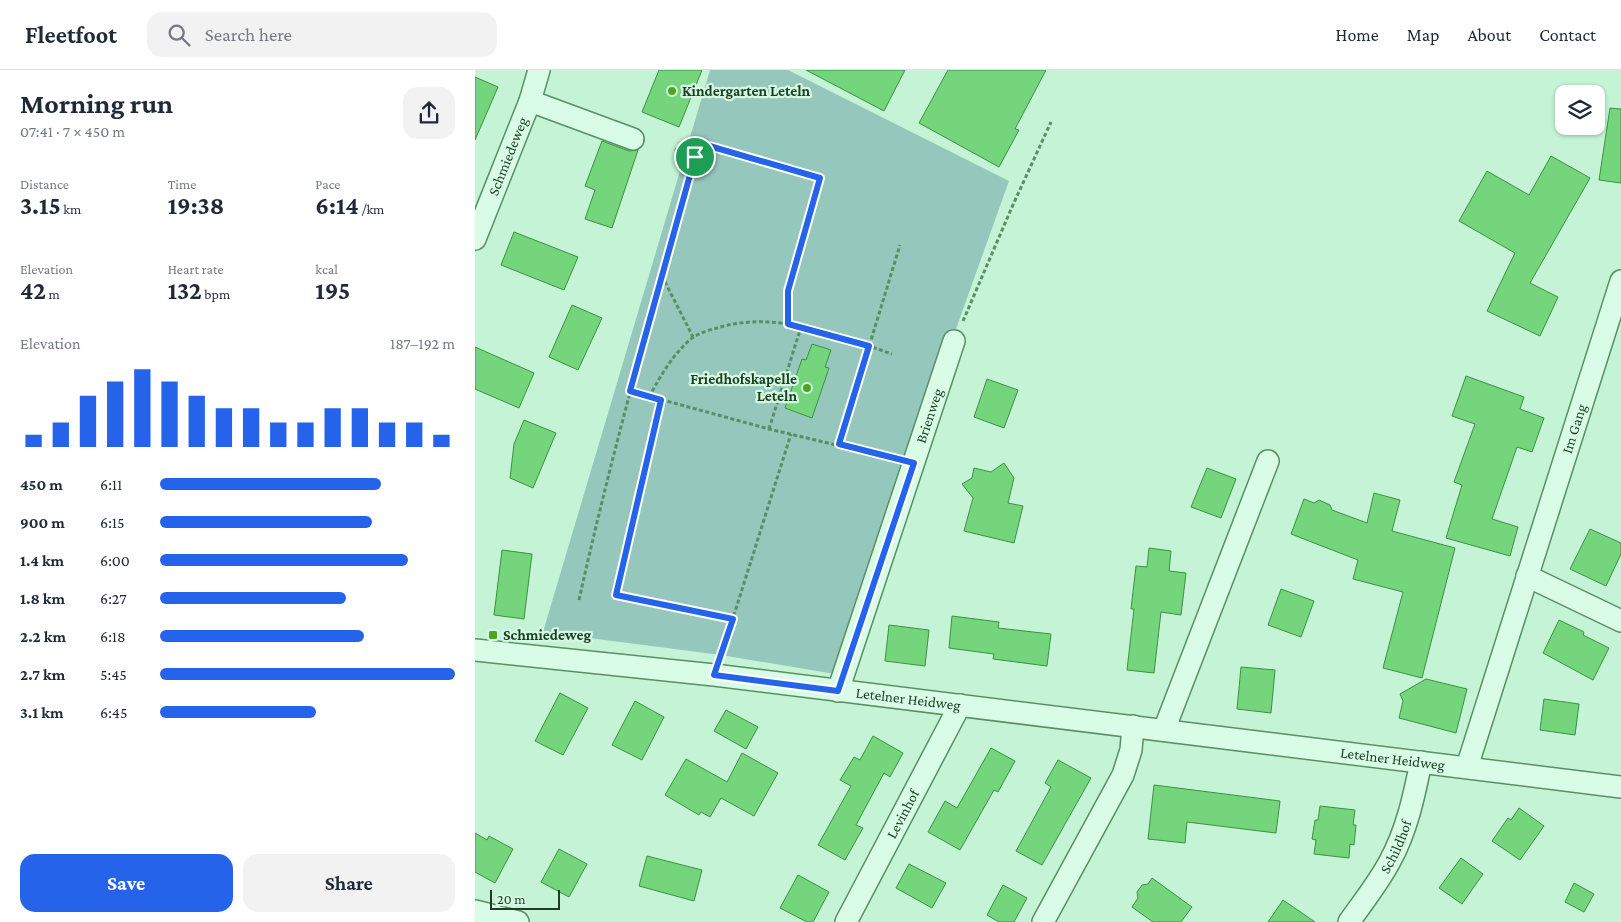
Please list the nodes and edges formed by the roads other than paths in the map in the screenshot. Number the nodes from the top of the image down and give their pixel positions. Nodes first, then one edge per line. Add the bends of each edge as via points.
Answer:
1 (539, 70) edge
2 (530, 101) junction
3 (633, 139) dead end
4 (475, 240) edge
5 (1621, 281) edge
6 (954, 341) road end
7 (1268, 461) dead end
8 (1527, 576) junction
9 (1621, 621) edge
10 (475, 650) edge
11 (838, 691) junction
12 (960, 705) junction
13 (1133, 726) junction
14 (1164, 730) junction
15 (1421, 762) junction
16 (1467, 767) junction
17 (1621, 786) edge
18 (475, 911) edge
19 (518, 922) edge
20 (846, 922) edge
21 (1043, 922) edge
22 (1349, 922) edge

1 - 2 street, Schmiedeweg
2 - 3 street, Schmiedeweg
2 - 4 street, Schmiedeweg
5 - 8 street, Im Gang
6 - 11 street, Brienweg
7 - 14 street
8 - 9 street
8 - 16 street, Im Gang
10 - 11 street, Letelner Heidweg
11 - 12 street, Letelner Heidweg
12 - 13 street, Letelner Heidweg
12 - 20 street, Levinhof
13 - 14 street, Letelner Heidweg
13 - 21 street via 1131,750 1123,774
14 - 15 street, Letelner Heidweg
15 - 16 street, Letelner Heidweg
15 - 22 street, Schildhof via 1412,806 1390,862
16 - 17 street, Letelner Heidweg
18 - 19 street

